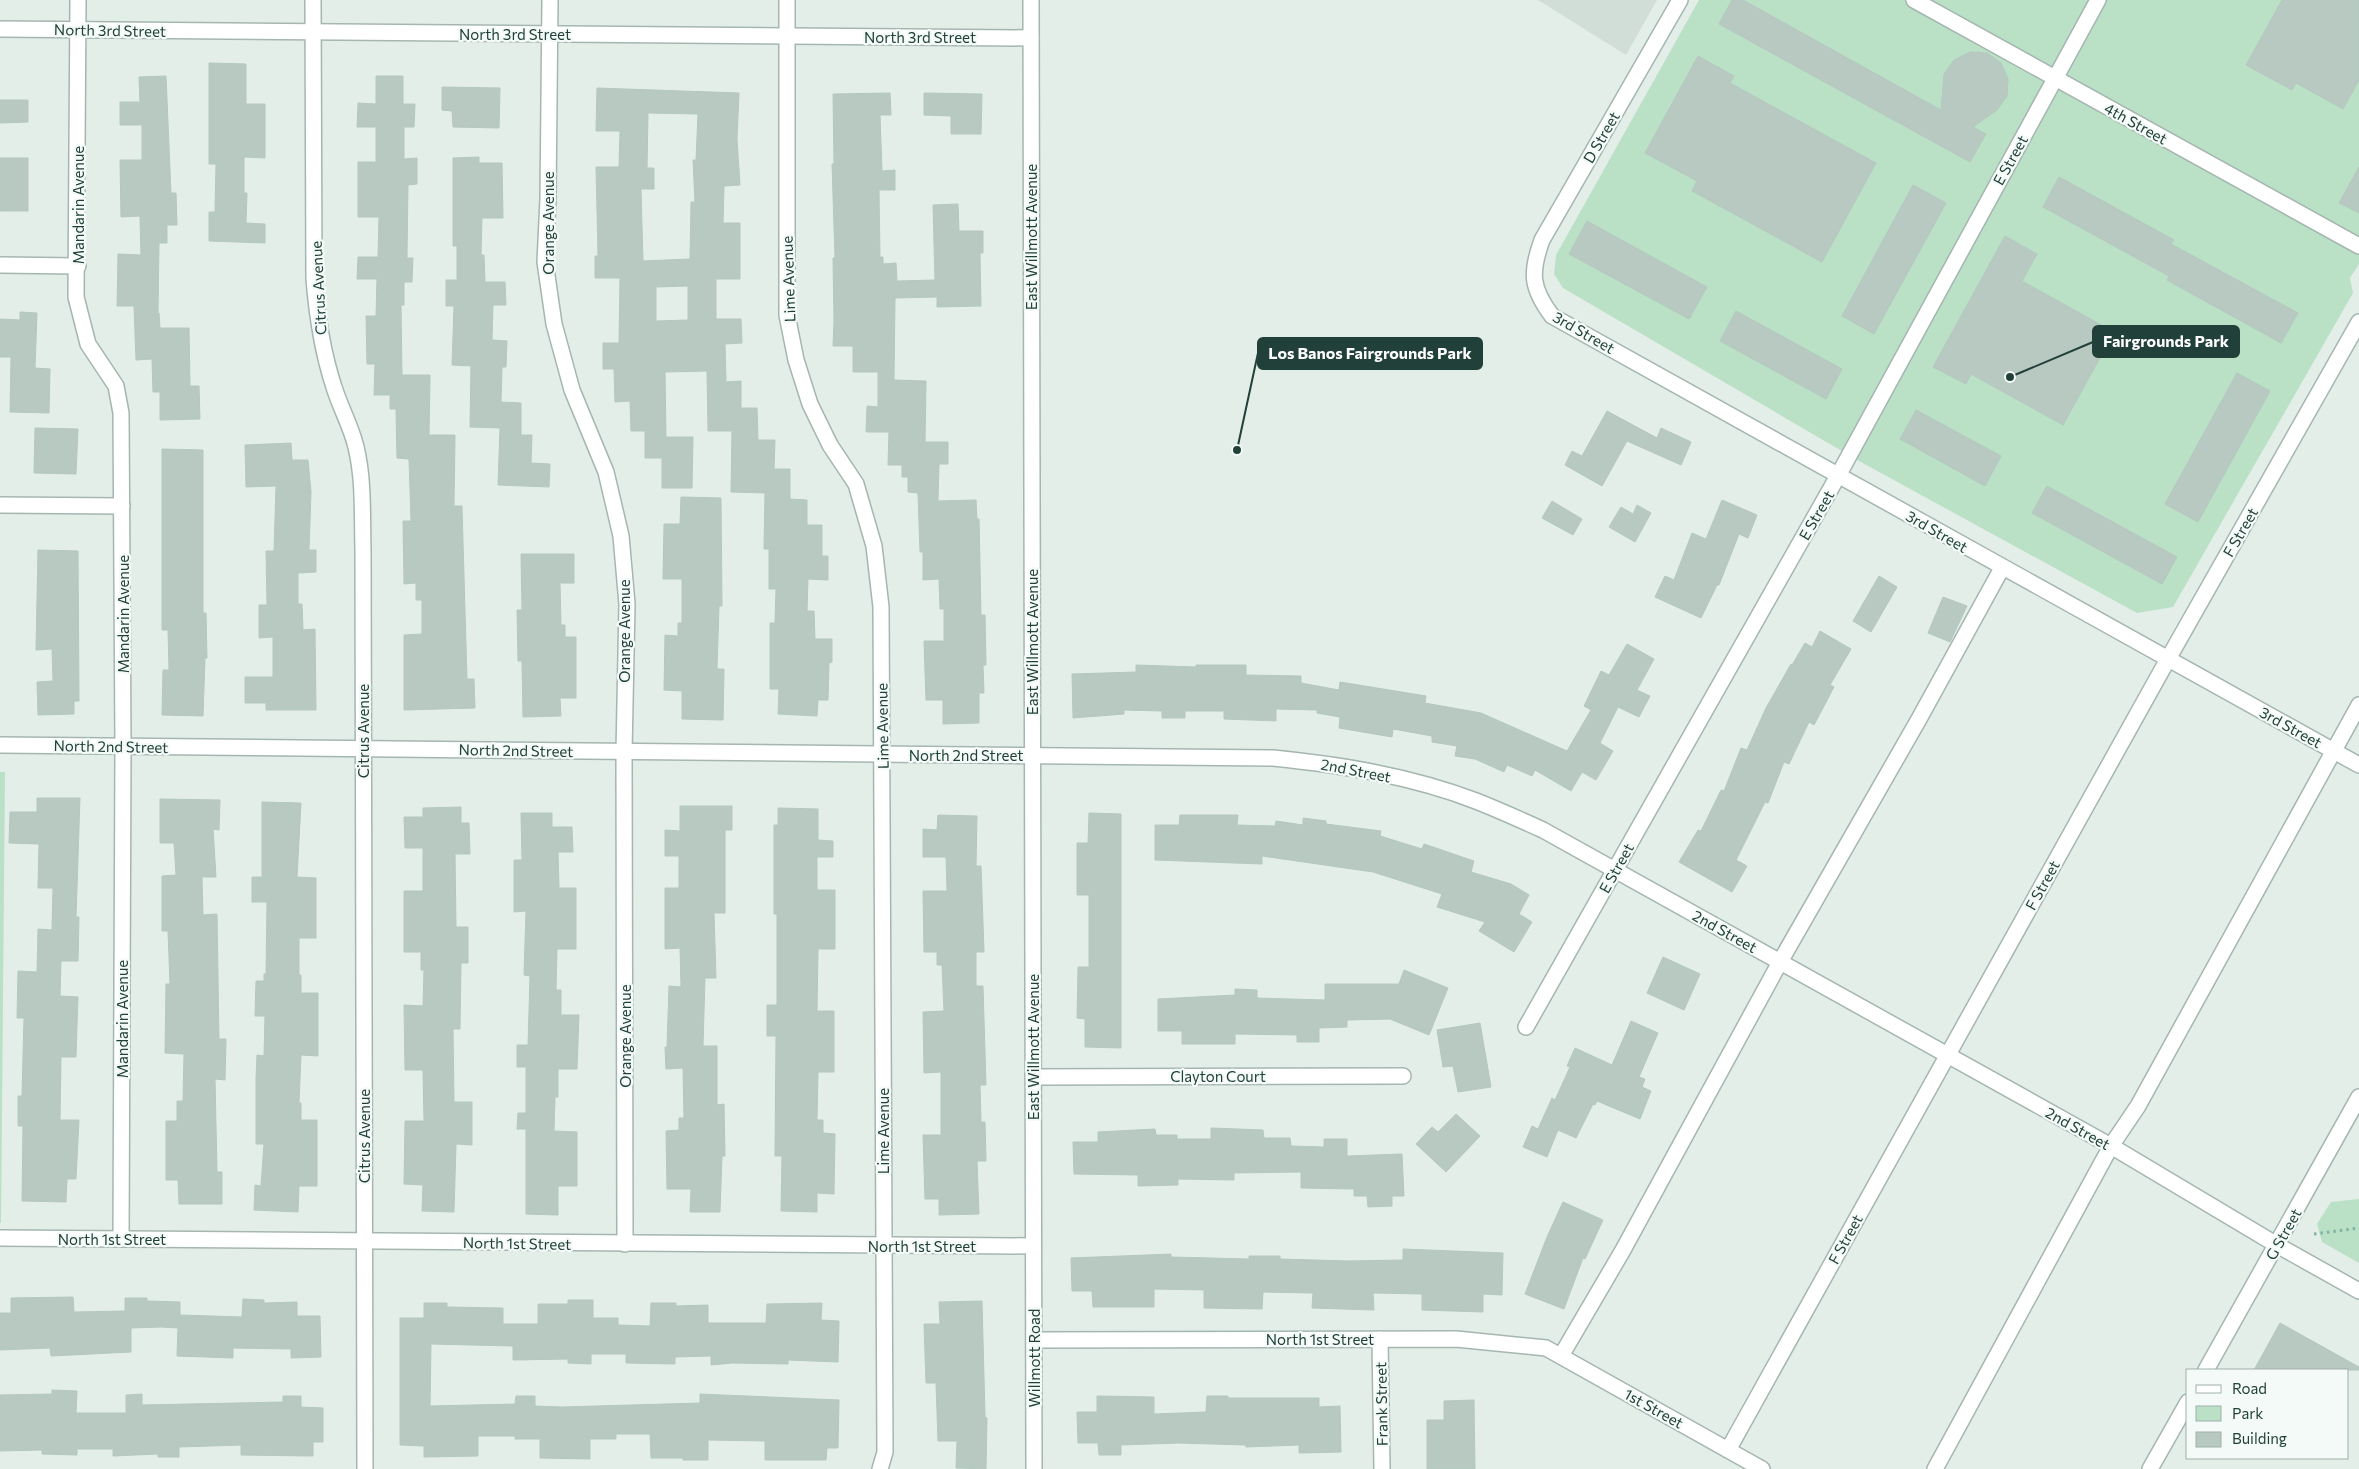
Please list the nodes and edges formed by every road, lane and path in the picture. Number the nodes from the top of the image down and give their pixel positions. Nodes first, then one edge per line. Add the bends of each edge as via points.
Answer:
1 (78, 0) edge
2 (313, 0) edge
3 (550, 0) edge
4 (787, 0) edge
5 (1031, 0) edge
6 (1680, 0) edge
7 (1914, 0) edge
8 (2098, 0) edge
9 (0, 29) edge
10 (78, 30) junction
11 (314, 32) junction
12 (550, 34) junction
13 (787, 36) junction
14 (1031, 38) junction
15 (2055, 78) junction
16 (2359, 246) edge
17 (0, 265) edge
18 (78, 266) junction
19 (1534, 279) joint
20 (2359, 322) edge
21 (1839, 474) junction
22 (0, 505) edge
23 (122, 506) junction
24 (2002, 568) junction
25 (2168, 659) junction
26 (2359, 705) edge
27 (0, 745) edge
28 (123, 746) junction
29 (364, 748) junction
30 (2333, 750) junction
31 (624, 752) junction
32 (883, 755) junction
33 (1033, 756) junction
34 (2359, 765) edge
35 (1615, 870) junction
36 (1780, 962) junction
37 (1526, 1027) dead end
38 (1947, 1054) junction
39 (1033, 1076) junction
40 (1403, 1076) dead end
41 (2359, 1097) edge
42 (2111, 1146) junction
43 (2359, 1228) edge
44 (2314, 1234) dead end
45 (0, 1238) edge
46 (121, 1239) junction
47 (364, 1241) junction
48 (625, 1244) junction
49 (2277, 1245) junction
50 (883, 1246) junction
51 (1033, 1246) junction
52 (2359, 1291) edge
53 (1380, 1339) junction
54 (1034, 1340) junction
55 (1546, 1348) joint
56 (1561, 1356) junction
57 (2207, 1369) edge
58 (2186, 1406) edge
59 (1728, 1450) junction
60 (365, 1469) edge
61 (880, 1469) edge
62 (1034, 1469) edge
63 (1382, 1469) edge
64 (1762, 1469) edge
65 (1935, 1469) edge
66 (2150, 1469) edge

1 - 10 street, Mandarin Avenue
2 - 11 street, Citrus Avenue
3 - 12 street, Orange Avenue
4 - 13 street, Lime Avenue
5 - 14 street, East Willmott Avenue
6 - 19 street, D Street via 1542,240
7 - 15 street, 4th Street
8 - 15 street, E Street
9 - 10 street, North 3rd Street
10 - 11 street, North 3rd Street
10 - 18 street, Mandarin Avenue
11 - 12 street, North 3rd Street
11 - 29 street, Citrus Avenue via 314,278 321,345 350,427 360,467
12 - 13 street, North 3rd Street
12 - 31 street, Orange Avenue via 545,262 554,324 572,390 606,472 621,536 627,604
13 - 14 street, North 3rd Street
13 - 32 street, Lime Avenue via 787,315 796,360 810,404 830,445 856,484 874,546 881,606
14 - 33 street, East Willmott Avenue
15 - 16 street, 4th Street
15 - 21 street, E Street
17 - 18 street
18 - 23 street, Mandarin Avenue via 76,297 88,344 116,386 121,413
19 - 21 street, 3rd Street via 1539,299 1552,316
20 - 25 street, F Street
21 - 24 street, 3rd Street
21 - 35 street, E Street
22 - 23 street
23 - 28 street, Mandarin Avenue
24 - 25 street, 3rd Street
24 - 36 street
25 - 30 street, 3rd Street
25 - 38 street, F Street
26 - 30 street
27 - 28 street, North 2nd Street
28 - 29 street, North 2nd Street
28 - 46 street, Mandarin Avenue
29 - 31 street, North 2nd Street
29 - 47 street, Citrus Avenue
30 - 34 street, 3rd Street
30 - 42 street via 2138,1106
31 - 32 street, North 2nd Street
31 - 48 street, Orange Avenue
32 - 33 street, North 2nd Street
32 - 50 street, Lime Avenue
33 - 35 street, 2nd Street via 1273,758 1359,769 1475,800 1543,830
33 - 39 street, East Willmott Avenue
35 - 36 street, 2nd Street
35 - 37 street, E Street
36 - 38 street, 2nd Street
36 - 56 street
38 - 42 street, 2nd Street
38 - 59 street, F Street
39 - 40 street, Clayton Court
39 - 51 street, East Willmott Avenue
41 - 49 street, G Street
42 - 49 street, 2nd Street
42 - 65 street
43 - 44 path
45 - 46 street, North 1st Street
46 - 47 street, North 1st Street
47 - 48 street, North 1st Street
47 - 60 street, Citrus Avenue
48 - 50 street, North 1st Street
49 - 52 street, 2nd Street
49 - 57 street, G Street
50 - 51 street, North 1st Street
50 - 61 street, Lime Avenue via 885,1452
51 - 54 street, Willmott Road
53 - 54 street, North 1st Street
53 - 55 street, North 1st Street via 1456,1340
53 - 63 street, Frank Street
54 - 62 street, Willmott Road
55 - 56 street, 1st Street
56 - 59 street, 1st Street
58 - 66 street
59 - 64 street, 1st Street

